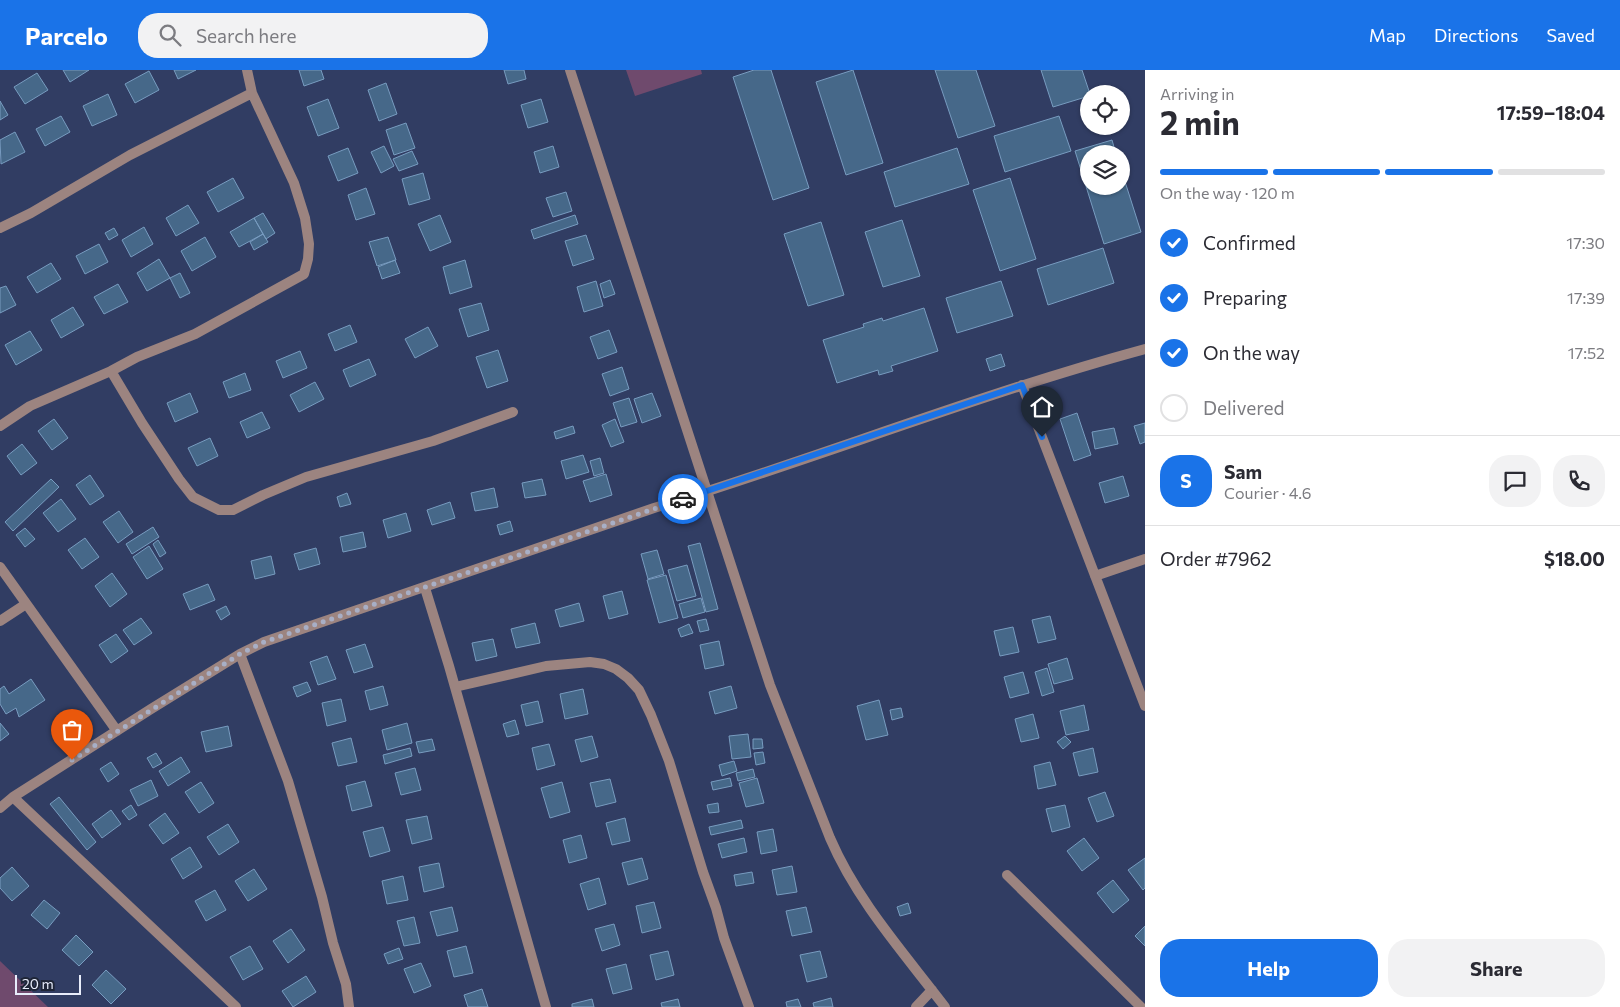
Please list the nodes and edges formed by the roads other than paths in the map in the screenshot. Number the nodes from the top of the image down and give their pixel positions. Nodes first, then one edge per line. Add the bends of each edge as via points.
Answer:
1 (247, 70) edge
2 (570, 70) edge
3 (252, 93) junction
4 (0, 228) edge
5 (1145, 349) edge
6 (111, 371) junction
7 (1022, 385) junction
8 (513, 412) dead end
9 (0, 426) edge
10 (708, 491) junction
11 (1145, 560) edge
12 (0, 566) edge
13 (1095, 576) junction
14 (425, 588) junction
15 (26, 604) junction
16 (0, 621) edge
17 (240, 654) junction
18 (455, 688) junction
19 (1145, 706) edge
20 (117, 732) junction
21 (13, 797) junction
22 (0, 808) edge
23 (1007, 875) dead end
24 (932, 990) junction
25 (236, 1007) edge
26 (349, 1007) edge
27 (546, 1007) edge
28 (749, 1007) edge
29 (916, 1007) edge
30 (945, 1007) edge
31 (1141, 1007) edge

1 - 3 street
2 - 10 street
3 - 4 street via 130,155
3 - 6 street via 294,183 305,218 309,244 304,274 195,334
5 - 7 street
6 - 8 street via 178,479 194,497 219,510 234,510 306,477 433,441
6 - 9 street via 30,406
7 - 10 street
7 - 13 street
10 - 14 street
10 - 24 street via 770,685 840,862 875,918
11 - 13 street
12 - 15 street
13 - 19 street
14 - 17 street via 264,642
14 - 18 street
15 - 16 street
15 - 20 street
17 - 20 street
17 - 26 street via 288,781 346,984
18 - 27 street
18 - 28 street via 546,666 590,662 616,669 628,678 639,690 651,714
20 - 21 street
21 - 22 street
21 - 25 street
23 - 31 street
24 - 29 street
24 - 30 street

